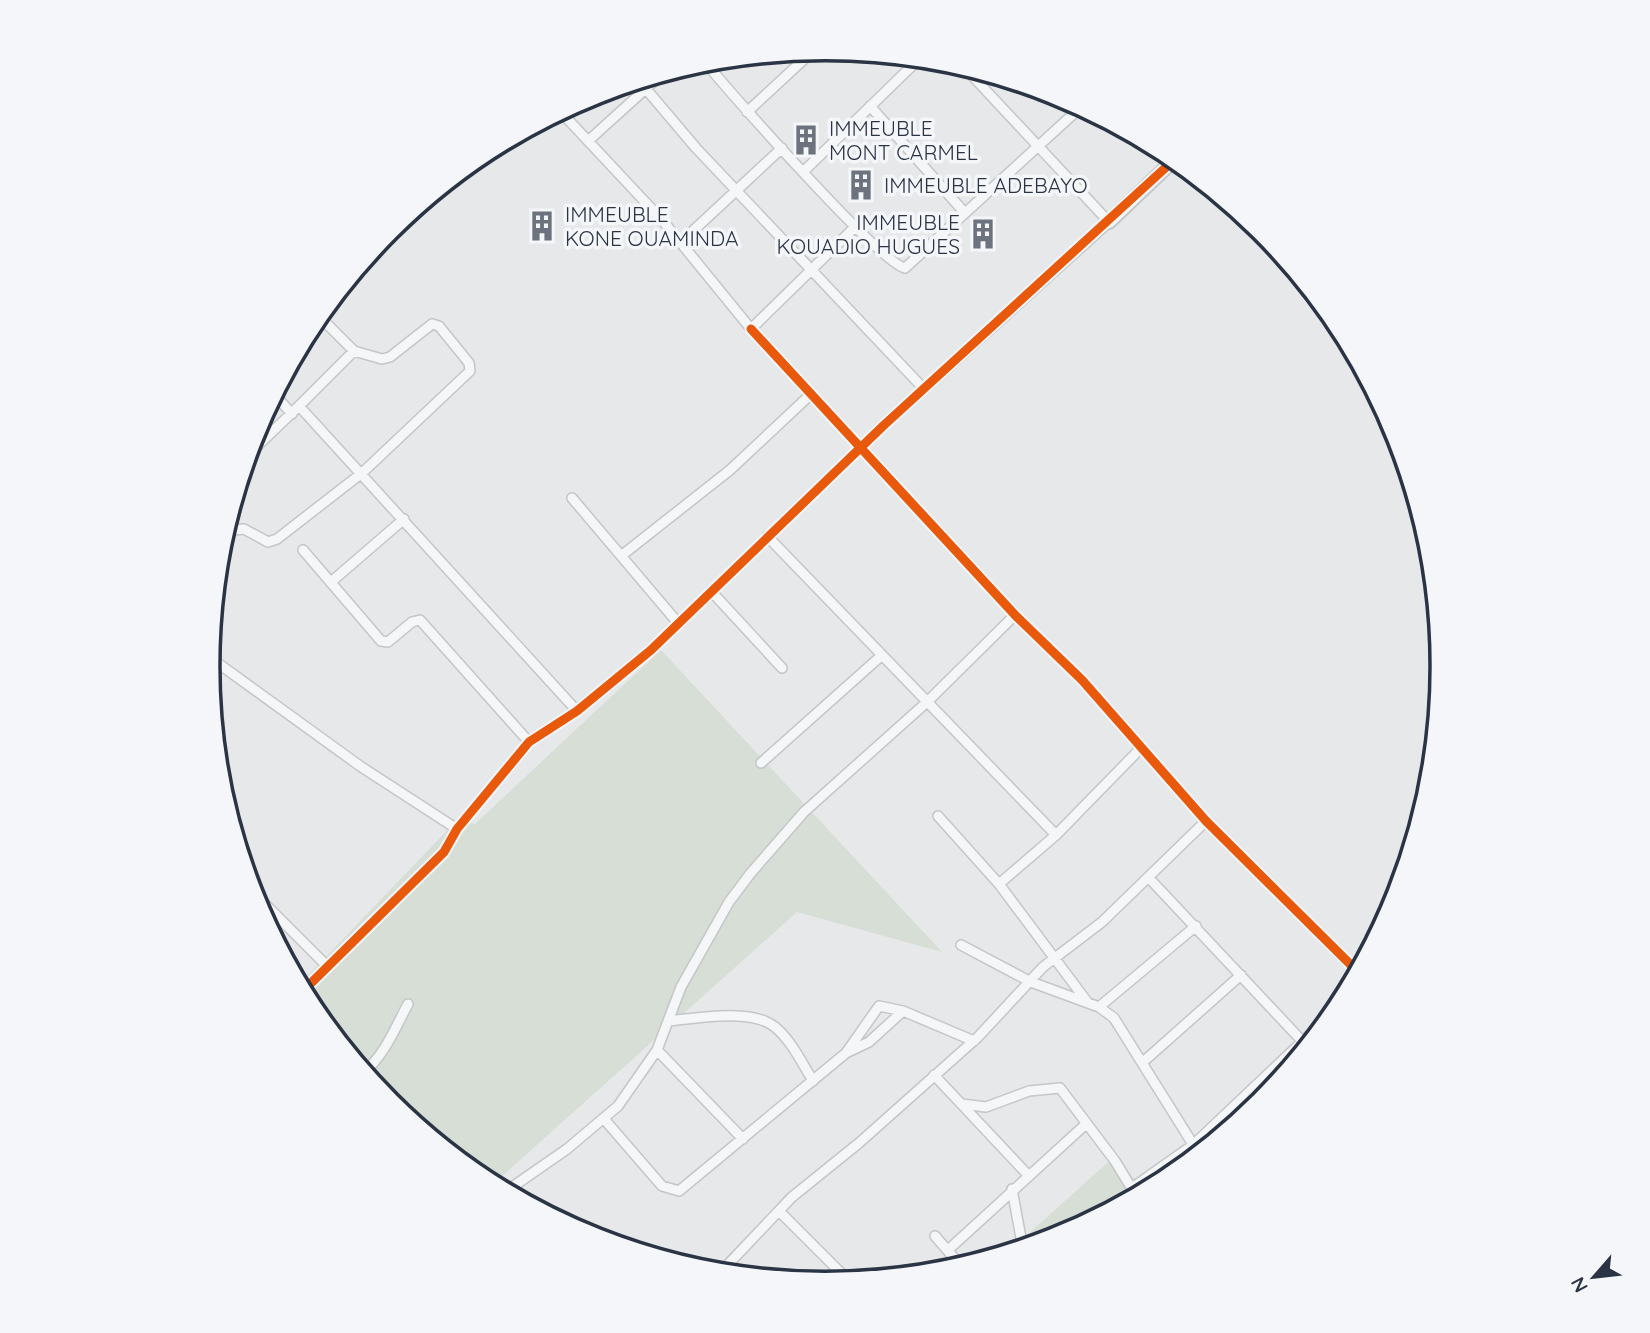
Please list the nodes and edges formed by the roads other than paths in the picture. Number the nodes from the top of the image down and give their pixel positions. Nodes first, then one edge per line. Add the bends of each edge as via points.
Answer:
1 (801, 62) edge
2 (910, 67) edge
3 (713, 72) edge
4 (977, 81) edge
5 (646, 89) joint
6 (870, 106) junction
7 (747, 111) junction
8 (1073, 115) edge
9 (567, 119) edge
10 (588, 142) junction
11 (1037, 147) junction
12 (782, 148) junction
13 (1167, 167) edge
14 (804, 171) junction
15 (737, 191) junction
16 (964, 212) junction
17 (1109, 222) junction
18 (856, 226) junction
19 (681, 243) junction
20 (811, 269) junction
21 (327, 324) edge
22 (751, 329) junction
23 (354, 351) junction
24 (924, 389) junction
25 (810, 395) junction
26 (282, 400) edge
27 (295, 410) junction
28 (266, 435) edge
29 (860, 448) junction
30 (362, 473) junction
31 (572, 498) dead end
32 (404, 519) junction
33 (235, 530) edge
34 (767, 536) junction
35 (303, 550) dead end
36 (621, 556) junction
37 (331, 582) junction
38 (711, 591) junction
39 (1015, 615) junction
40 (678, 623) junction
41 (881, 656) junction
42 (220, 665) edge
43 (782, 668) dead end
44 (926, 702) junction
45 (577, 711) junction
46 (529, 742) junction
47 (1141, 748) junction
48 (761, 763) dead end
49 (938, 816) dead end
50 (1206, 821) junction
51 (457, 829) junction
52 (1056, 835) junction
53 (1148, 877) junction
54 (999, 884) junction
55 (272, 911) edge
56 (1196, 926) junction
57 (961, 945) dead end
58 (1054, 960) junction
59 (1351, 965) edge
60 (328, 967) junction
61 (1241, 975) junction
62 (1031, 982) junction
63 (310, 984) edge
64 (1088, 1003) junction
65 (408, 1004) dead end
66 (1099, 1007) junction
67 (903, 1011) junction
68 (668, 1021) junction
69 (1301, 1040) edge
70 (974, 1041) junction
71 (657, 1050) junction
72 (846, 1053) junction
73 (1287, 1057) edge
74 (1143, 1062) junction
75 (371, 1067) edge
76 (934, 1075) junction
77 (813, 1081) junction
78 (961, 1104) junction
79 (604, 1119) junction
80 (1086, 1124) junction
81 (743, 1139) junction
82 (1194, 1146) junction
83 (1188, 1150) edge
84 (1028, 1175) junction
85 (514, 1186) edge
86 (1012, 1189) junction
87 (1132, 1189) edge
88 (779, 1211) junction
89 (936, 1236) dead end
90 (1021, 1240) edge
91 (948, 1250) junction
92 (954, 1257) edge
93 (731, 1264) edge
94 (839, 1271) edge

1 - 7 street
2 - 6 street
3 - 7 street
4 - 11 street
5 - 10 street
5 - 15 street
6 - 14 street
6 - 16 street
7 - 12 street
8 - 11 street
9 - 10 street
10 - 19 street
11 - 16 street
11 - 17 street
12 - 14 street
12 - 15 street
13 - 17 street
14 - 18 street
15 - 19 street
15 - 20 street
16 - 18 street via 905,268
17 - 24 street
18 - 20 street
19 - 22 street
20 - 22 street
20 - 24 street
21 - 23 street
22 - 25 street
23 - 27 street
23 - 30 street via 390,357 432,324 439,326 469,363 470,371
24 - 29 street
25 - 29 street
25 - 36 street via 730,470
26 - 27 street
27 - 28 street
27 - 30 street
29 - 34 street
29 - 39 street
30 - 32 street
30 - 33 street via 277,539 268,542
31 - 36 street
32 - 37 street
32 - 45 street
34 - 38 street
34 - 41 street
35 - 37 street
36 - 40 street
37 - 46 street via 386,643 420,620
38 - 40 street
38 - 43 street
39 - 44 street
39 - 47 street via 1082,680
40 - 45 street
41 - 44 street
41 - 48 street
42 - 51 street
44 - 52 street
44 - 68 street via 804,812 750,874 681,987
45 - 46 street
46 - 51 street
47 - 50 street
47 - 52 street
49 - 54 street
50 - 53 street
50 - 59 street
51 - 60 street via 444,852
52 - 54 street
53 - 56 street
53 - 58 street
54 - 58 street
55 - 60 street
56 - 61 street
56 - 66 street
57 - 62 street
58 - 62 street
58 - 64 street
60 - 63 street
61 - 69 street
61 - 74 street
62 - 64 street
62 - 70 street
64 - 66 street
65 - 75 street
66 - 74 street via 1114,1018
67 - 70 street
67 - 72 street via 869,1042
67 - 72 street via 880,1006
68 - 71 street
68 - 77 street via 718,1017 768,1022 788,1041
70 - 76 street
71 - 79 street
71 - 81 street
72 - 77 street
73 - 82 street
74 - 82 street
76 - 78 street
76 - 88 street
77 - 81 street
78 - 80 street via 986,1107 1055,1086
78 - 84 street
79 - 81 street via 670,1190 679,1191
79 - 85 street
80 - 84 street
80 - 87 street
82 - 83 street
84 - 86 street
86 - 90 street
86 - 91 street
88 - 93 street
88 - 94 street
89 - 91 street
91 - 92 street

